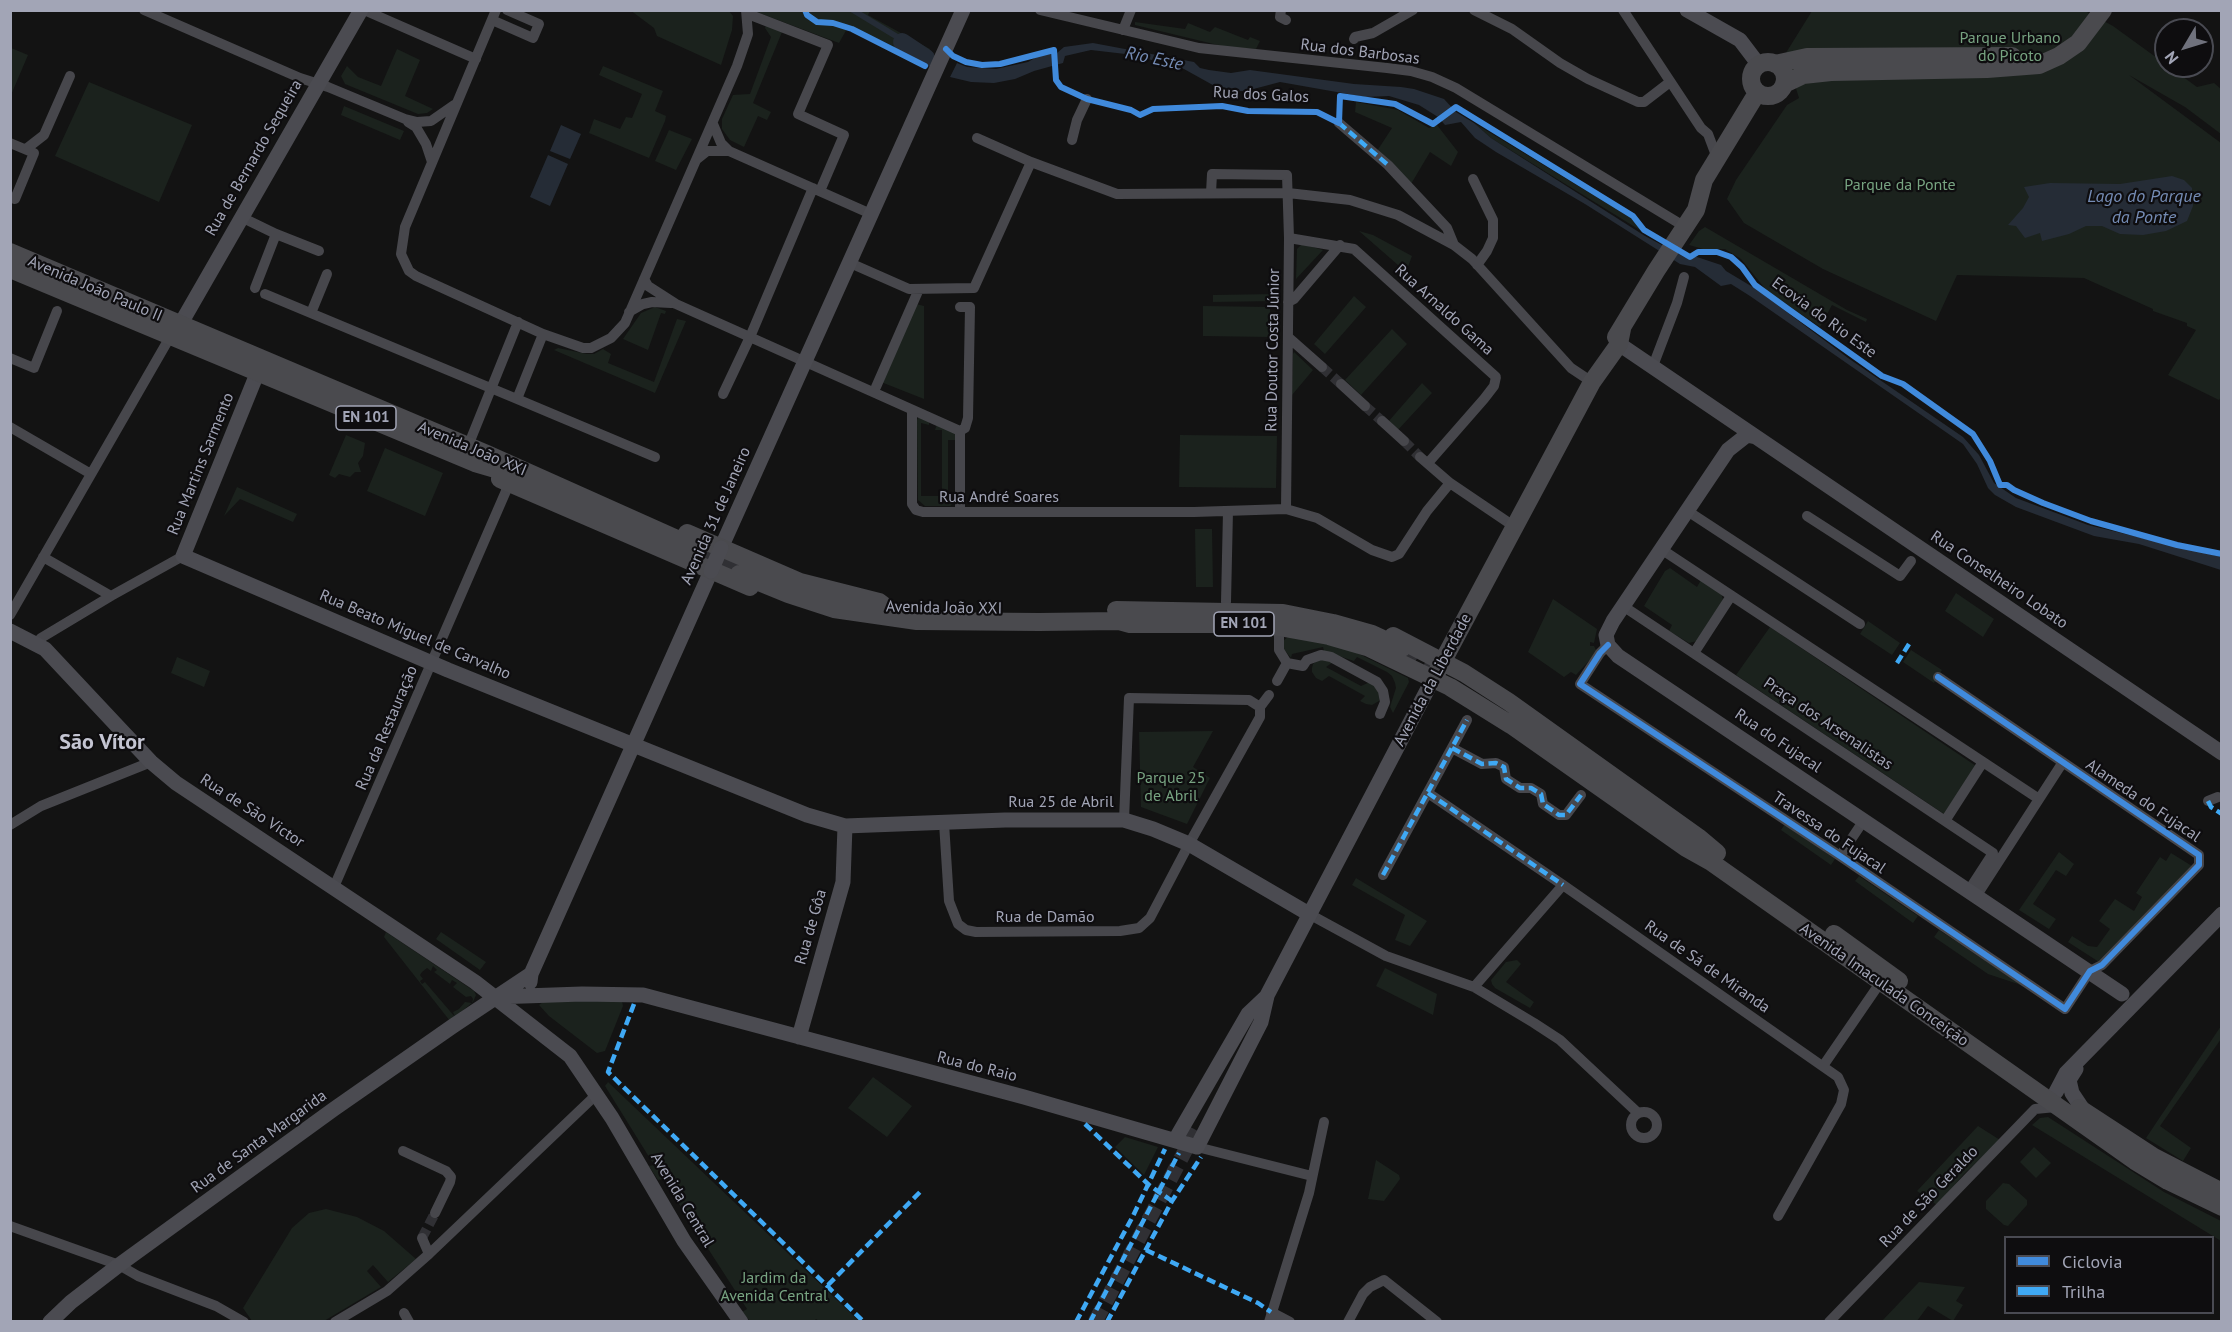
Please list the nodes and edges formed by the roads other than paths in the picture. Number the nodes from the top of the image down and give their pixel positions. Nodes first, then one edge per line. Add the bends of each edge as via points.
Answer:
1 (144, 10) edge
2 (363, 10) edge
3 (507, 10) edge
4 (963, 10) edge
5 (1040, 10) edge
6 (1131, 10) edge
7 (1413, 10) edge
8 (1474, 10) edge
9 (1623, 10) edge
10 (1688, 10) edge
11 (2088, 10) edge
12 (2103, 10) edge
13 (747, 12) edge
14 (494, 15) edge
15 (1123, 30) junction
16 (1354, 39) dead end
17 (476, 58) junction
18 (1767, 64) junction
19 (70, 76) dead end
20 (1670, 82) junction
21 (318, 83) junction
22 (1784, 84) junction
23 (1757, 93) junction
24 (1087, 99) dead end
25 (459, 100) junction
26 (405, 119) junction
27 (1339, 123) dead end
28 (713, 124) junction
29 (977, 138) dead end
30 (1072, 140) dead end
31 (10, 143) edge
32 (26, 149) junction
33 (729, 151) junction
34 (1717, 158) junction
35 (697, 159) junction
36 (432, 162) junction
37 (1031, 162) junction
38 (1473, 179) dead end
39 (1703, 184) junction
40 (816, 190) junction
41 (1211, 192) junction
42 (1288, 193) junction
43 (10, 197) edge
44 (871, 214) junction
45 (241, 217) junction
46 (1675, 232) junction
47 (276, 234) junction
48 (1289, 238) junction
49 (1340, 245) junction
50 (1454, 245) junction
51 (319, 251) dead end
52 (10, 252) edge
53 (849, 263) junction
54 (1477, 265) junction
55 (10, 269) edge
56 (327, 274) dead end
57 (1684, 277) dead end
58 (644, 279) junction
59 (919, 289) junction
60 (1288, 302) junction
61 (676, 304) junction
62 (960, 307) dead end
63 (57, 311) dead end
64 (629, 312) junction
65 (311, 313) junction
66 (518, 322) junction
67 (175, 331) junction
68 (543, 334) junction
69 (1620, 336) junction
70 (750, 337) junction
71 (1288, 337) junction
72 (10, 358) edge
73 (806, 362) junction
74 (260, 366) junction
75 (1653, 366) junction
76 (1322, 367) tunnel mouth
77 (1592, 382) junction
78 (855, 384) junction
79 (1341, 384) tunnel mouth
80 (876, 387) junction
81 (492, 389) junction
82 (723, 394) dead end
83 (517, 399) junction
84 (892, 401) junction
85 (1365, 406) tunnel mouth
86 (912, 411) junction
87 (1733, 419) junction
88 (1382, 421) tunnel mouth
89 (10, 427) edge
90 (960, 431) junction
91 (1756, 437) junction
92 (1404, 441) tunnel mouth
93 (1728, 450) junction
94 (477, 455) junction
95 (655, 457) dead end
96 (91, 474) junction
97 (501, 476) junction
98 (1450, 483) junction
99 (1286, 508) junction
100 (1686, 510) junction
101 (1228, 511) junction
102 (960, 512) junction
103 (1807, 516) dead end
104 (1515, 527) junction
105 (721, 548) junction
106 (1661, 549) junction
107 (183, 556) junction
108 (43, 557) junction
109 (1911, 561) dead end
110 (711, 571) junction
111 (111, 596) junction
112 (1731, 596) junction
113 (1226, 602) junction
114 (1623, 606) junction
115 (887, 608) junction
116 (1152, 611) junction
117 (10, 615) edge
118 (917, 621) junction
119 (1119, 621) junction
120 (1860, 624) dead end
121 (1279, 627) junction
122 (10, 631) edge
123 (36, 644) junction
124 (1608, 645) junction
125 (1694, 653) junction
126 (1442, 661) junction
127 (432, 663) junction
128 (1287, 663) junction
129 (1938, 677) dead end
130 (1433, 679) junction
131 (1278, 681) dead end
132 (1269, 695) dead end
133 (1260, 707) junction
134 (1380, 714) dead end
135 (1514, 717) dead end
136 (1467, 720) dead end
137 (633, 745) junction
138 (1452, 748) junction
139 (2222, 753) edge
140 (151, 762) junction
141 (1983, 762) junction
142 (2063, 762) junction
143 (1428, 794) junction
144 (1581, 795) dead end
145 (2039, 799) junction
146 (1124, 820) junction
147 (1864, 820) junction
148 (1945, 821) junction
149 (944, 823) junction
150 (10, 825) edge
151 (845, 826) junction
152 (1189, 844) junction
153 (1840, 856) junction
154 (1714, 858) junction
155 (1383, 875) dead end
156 (1563, 885) junction
157 (334, 887) junction
158 (1973, 893) junction
159 (1309, 914) junction
160 (2222, 914) edge
161 (2090, 971) junction
162 (531, 974) junction
163 (1880, 983) junction
164 (1474, 987) junction
165 (550, 994) junction
166 (2122, 994) junction
167 (2141, 995) junction
168 (524, 996) junction
169 (1267, 996) junction
170 (495, 997) junction
171 (2126, 1012) junction
172 (522, 1018) junction
173 (799, 1037) junction
174 (2088, 1050) junction
175 (1823, 1066) junction
176 (2059, 1091) junction
177 (597, 1094) junction
178 (2084, 1111) junction
179 (1638, 1113) dead end
180 (1324, 1122) dead end
181 (1196, 1130) tunnel mouth
182 (1175, 1140) junction
183 (1197, 1147) junction
184 (403, 1151) dead end
185 (1312, 1176) junction
186 (2222, 1192) edge
187 (2222, 1207) edge
188 (435, 1213) tunnel mouth
189 (1778, 1216) dead end
190 (10, 1226) edge
191 (422, 1238) dead end
192 (429, 1254) junction
193 (119, 1265) junction
194 (1270, 1317) edge
195 (50, 1322) edge
196 (244, 1322) edge
197 (335, 1322) edge
198 (741, 1322) edge
199 (1290, 1322) edge
200 (1348, 1322) edge
201 (1437, 1322) edge
202 (1829, 1322) edge

1 - 21 street
2 - 17 street
2 - 21 main road, Rua de Bernardo Sequeira
3 - 14 street via 539,24 533,38
4 - 44 main road, Avenida 31 de Janeiro
5 - 15 street, Rua dos Barbosas
6 - 15 street
7 - 16 street
8 - 20 street via 1512,29 1588,79 1638,102 1644,102
9 - 20 street
10 - 18 main road via 1740,40
11 - 18 main road via 2070,34 2032,54 1808,57
12 - 22 main road via 2078,43 2038,64 1987,69 1832,72 1803,75
13 - 28 street via 748,34
13 - 40 street via 828,45 798,114 844,135
14 - 17 street
15 - 46 street, Rua dos Barbosas via 1198,48 1395,69 1432,77 1456,88
17 - 25 street
18 - 22 main road via 1782,70
18 - 23 main road via 1753,70 1750,77
19 - 32 street via 44,135
20 - 34 street via 1708,134
21 - 26 street
21 - 45 main road, Rua de Bernardo Sequeira
22 - 23 main road via 1772,96
23 - 34 main road
24 - 30 street
25 - 26 street via 431,121
25 - 36 street
26 - 36 street via 416,127
27 - 50 street via 1388,165 1447,228
28 - 33 street
28 - 35 street
29 - 37 street
31 - 32 street
32 - 43 street via 34,153 15,199
33 - 35 street via 707,151
33 - 40 street
34 - 39 main road
35 - 58 street
36 - 66 street via 405,227 401,244 404,263 416,276
37 - 41 street via 1117,194
37 - 59 street via 974,288
38 - 54 street via 1493,220 1492,238
39 - 46 main road via 1687,202
39 - 46 main road via 1696,210
40 - 44 street
40 - 70 street
41 - 42 street
41 - 42 street via 1212,174 1287,175
42 - 48 street, Rua Doutor Costa Júnior
42 - 50 street via 1350,200 1398,215
44 - 53 main road, Avenida 31 de Janeiro
45 - 47 street
45 - 67 main road, Rua de Bernardo Sequeira
46 - 69 main road, Avenida da Liberdade
47 - 51 street
47 - 65 street via 260,291
48 - 49 street
48 - 60 street, Rua Doutor Costa Júnior
49 - 60 street
49 - 98 street, Rua Arnaldo Gama via 1354,249 1496,377 1484,399 1424,460
50 - 54 street
52 - 67 main road, Avenida João Paulo II / EN 101
53 - 59 street via 909,289
53 - 73 main road, Avenida 31 de Janeiro
54 - 77 street via 1571,368
55 - 67 main road, Avenida João Paulo II / EN 101
56 - 65 street
57 - 75 street
58 - 61 street via 648,286
58 - 64 street
59 - 80 street
60 - 71 street, Rua Doutor Costa Júnior
61 - 64 street via 652,302
61 - 70 street
62 - 90 street via 970,307 968,418
63 - 72 street via 34,368
64 - 68 street via 621,329 591,348 573,346
65 - 81 street
66 - 68 street
66 - 81 street
67 - 74 main road, Avenida João XXI / EN 101
67 - 96 street, Rua de Bernardo Sequeira
68 - 83 street
69 - 75 main road
69 - 77 main road, Avenida da Liberdade
70 - 73 street
70 - 82 street
71 - 76 street
71 - 99 street, Rua Doutor Costa Júnior
73 - 78 street
73 - 105 main road, Avenida 31 de Janeiro
74 - 94 main road, Avenida João XXI / EN 101
74 - 107 main road, Rua Martins Sarmento
75 - 87 main road
77 - 104 main road, Avenida da Liberdade
78 - 80 street via 864,381
78 - 84 street
79 - 85 street
80 - 84 street via 889,393
81 - 83 street
81 - 94 street
83 - 95 street
84 - 86 street
86 - 90 street
86 - 102 street, Rua André Soares via 912,504 923,512
87 - 91 main road, Rua Conselheiro Lobato
87 - 93 main road
88 - 92 street
89 - 96 street
90 - 102 street
91 - 93 main road via 1747,435
91 - 139 main road, Rua Conselheiro Lobato
93 - 100 main road
94 - 97 main road
94 - 97 main road, Avenida João XXI / EN 101 via 696,550
94 - 105 main road via 573,485
96 - 108 street, Rua de Bernardo Sequeira
97 - 110 main road
97 - 127 street, Rua da Restauração via 506,491
98 - 99 street via 1399,554 1392,557 1372,550 1326,522
98 - 104 street
99 - 101 street, Rua André Soares
100 - 106 main road
100 - 120 street
101 - 102 street, Rua André Soares
101 - 113 street
103 - 109 street via 1900,576
104 - 126 main road, Avenida da Liberdade
105 - 110 main road, Avenida 31 de Janeiro, bridge
105 - 115 main road via 800,582 879,602
106 - 112 street
106 - 114 main road
107 - 111 street, Rua Martins Sarmento
107 - 127 main road, Rua Beato Miguel de Carvalho
108 - 111 street
108 - 117 street, Rua de Bernardo Sequeira
110 - 118 main road via 784,602 834,616 876,624
110 - 137 main road, Avenida 31 de Janeiro
111 - 123 street, Rua Martins Sarmento
112 - 125 street
112 - 141 street
113 - 116 main road, Avenida João XXI / EN 101
113 - 126 main road, Avenida João XXI / EN 101 via 1335,616 1374,628
114 - 124 main road via 1606,635
114 - 125 street, Praça dos Arsenalistas
115 - 116 main road, Avenida João XXI / EN 101
115 - 118 main road, Avenida João XXI / EN 101 via 825,598 741,571 788,594 834,609
116 - 119 main road, Avenida João XXI via 1283,613 1362,632 1401,650 1331,628 1281,618
118 - 119 main road, Avenida João XXI / EN 101
119 - 121 main road, Avenida João XXI / EN 101
121 - 128 street via 1280,650
121 - 130 main road, Avenida João XXI / EN 101 via 1367,647
122 - 123 main road, Rua de São Victor
123 - 140 main road, Rua de São Victor
124 - 147 main road, Rua do Fujacal via 1618,656
124 - 153 street, Travessa do Fujacal via 1580,684
125 - 148 street, Praça dos Arsenalistas
126 - 130 main road, Avenida da Liberdade
126 - 154 main road, Avenida Imaculada Conceição via 1551,732
127 - 137 main road, Rua Beato Miguel de Carvalho
127 - 157 street, Rua da Restauração
128 - 131 street
128 - 134 street via 1302,666 1321,655 1377,682 1385,702
129 - 142 street, Alameda do Fujacal
130 - 154 main road, Avenida Imaculada Conceição via 1511,725 1686,848
130 - 159 main road, Avenida da Liberdade
132 - 133 street
133 - 146 street via 1249,700 1129,698
133 - 152 street via 1260,717
135 - 154 main road, Avenida Imaculada Conceição
136 - 138 street
137 - 151 main road, Rua 25 de Abril via 783,806
137 - 162 main road, Avenida 31 de Janeiro
138 - 143 street
138 - 144 street via 1482,764 1504,767 1506,779 1541,794 1543,804 1559,815 1566,815
140 - 150 street via 41,806
140 - 157 main road, Rua de São Victor via 176,783
141 - 145 street
141 - 148 street
142 - 145 street
142 - 161 street, Alameda do Fujacal via 2186,845 2199,855 2200,861 2102,965
143 - 155 street
143 - 156 street, Rua de Sá de Miranda
145 - 158 street
146 - 149 main road, Rua 25 de Abril
146 - 152 main road, Rua 25 de Abril
147 - 153 street, Travessa do Fujacal
147 - 158 main road, Rua do Fujacal
148 - 158 street, Praça dos Arsenalistas via 1993,853
149 - 151 main road, Rua 25 de Abril
149 - 152 street, Rua de Damão via 949,901 958,924 976,932 1139,928 1150,918
151 - 173 main road, Rua de Gôa via 843,882
152 - 159 main road, Rua 25 de Abril
153 - 161 street, Travessa do Fujacal via 2065,1009
154 - 163 main road, Avenida Imaculada Conceição
154 - 176 main road, Avenida Imaculada Conceição
156 - 164 street
156 - 175 street, Rua de Sá de Miranda
157 - 170 main road, Rua de São Victor
158 - 161 main road, Rua do Fujacal
159 - 164 street, Rua 25 de Abril via 1386,956 1447,982
159 - 169 main road, Avenida da Liberdade
160 - 167 main road
161 - 166 main road, Rua do Fujacal
162 - 165 main road via 538,986
162 - 168 main road, Avenida 31 de Janeiro
162 - 170 main road, Rua de Santa Margarida
163 - 175 street
163 - 176 main road, Avenida Imaculada Conceição
164 - 179 street, Rua 25 de Abril via 1560,1040
165 - 168 main road, Rua do Raio
165 - 173 main road, Rua do Raio via 634,999 643,995
166 - 167 main road
166 - 171 main road
167 - 171 main road
168 - 170 main road, Rua do Raio
168 - 172 main road, Avenida 31 de Janeiro via 519,1005
169 - 181 main road, Avenida da Liberdade
169 - 182 main road, Avenida da Liberdade via 1248,1014
169 - 183 main road, Avenida da Liberdade via 1261,1022
170 - 172 main road, Rua de São Victor
170 - 193 main road, Rua de Santa Margarida
171 - 174 main road
172 - 177 main road, Avenida Central via 570,1056
173 - 182 main road, Rua do Raio
174 - 176 main road
174 - 178 main road via 2069,1080
175 - 189 street, Rua de Sá de Miranda via 1838,1077 1844,1090 1841,1104
176 - 178 main road, Avenida Imaculada Conceição
176 - 187 main road, Avenida Imaculada Conceição via 2168,1181
176 - 202 street, Rua de São Geraldo via 2035,1109
177 - 192 street
177 - 198 main road, Avenida Central via 684,1241
178 - 186 main road, Avenida Imaculada Conceição via 2177,1171
180 - 185 street
182 - 183 main road, Rua do Raio
183 - 185 street, Rua do Raio
184 - 188 street via 451,1177
185 - 194 street
190 - 193 street
191 - 192 street
192 - 197 street via 387,1291
193 - 195 main road, Rua de Santa Margarida
193 - 196 street
194 - 199 street
200 - 201 street via 1363,1294 1384,1280

